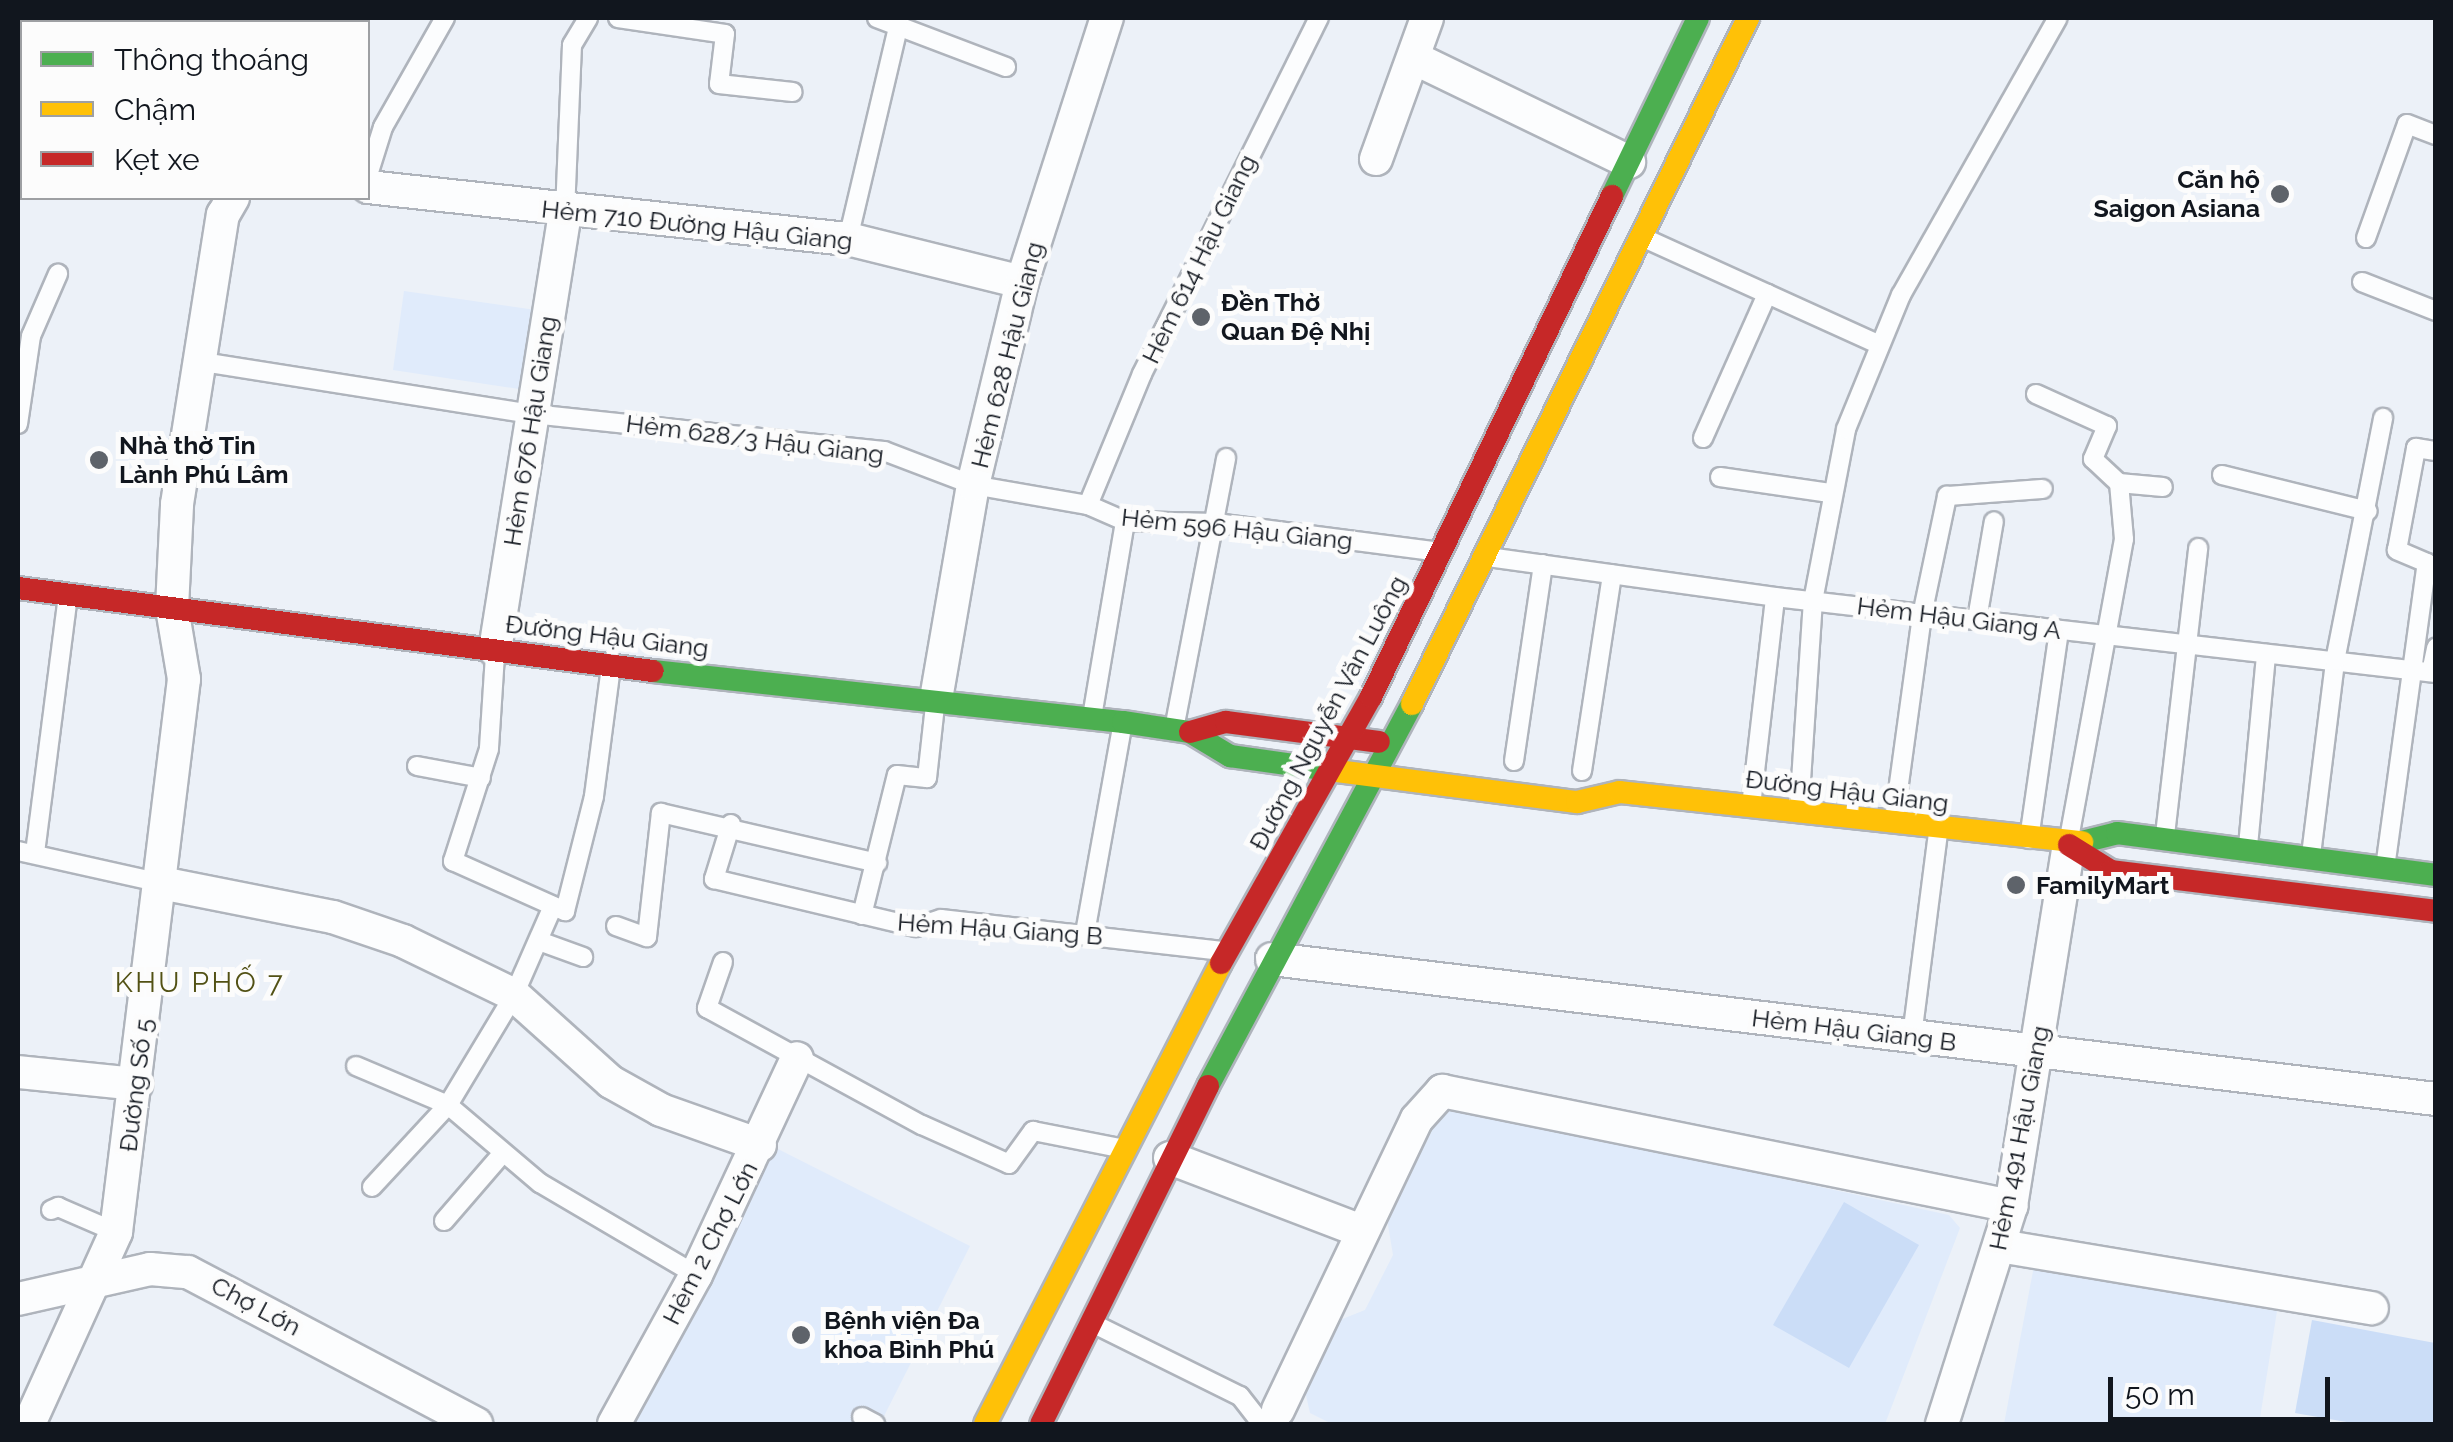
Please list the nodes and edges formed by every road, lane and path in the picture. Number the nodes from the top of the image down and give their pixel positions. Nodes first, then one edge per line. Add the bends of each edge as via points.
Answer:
1 (445, 18) edge
2 (588, 18) edge
3 (618, 18) edge
4 (877, 18) edge
5 (1107, 18) edge
6 (1318, 18) edge
7 (1698, 18) edge
8 (1748, 18) edge
9 (2058, 18) edge
10 (898, 27) junction
11 (1417, 30) edge
12 (1006, 67) dead end
13 (793, 92) dead end
14 (2436, 135) edge
15 (1376, 159) dead end
16 (1628, 162) junction
17 (370, 169) edge
18 (370, 188) edge
19 (232, 200) edge
20 (564, 212) junction
21 (1639, 236) junction
22 (2366, 238) dead end
23 (848, 239) junction
24 (58, 274) dead end
25 (1022, 282) junction
26 (2362, 282) dead end
27 (1766, 294) junction
28 (2436, 311) edge
29 (1878, 344) junction
30 (203, 362) junction
31 (2036, 394) dead end
32 (532, 414) junction
33 (2382, 418) dead end
34 (18, 424) edge
35 (1703, 438) dead end
36 (2436, 451) edge
37 (1226, 458) dead end
38 (2222, 475) dead end
39 (1720, 477) dead end
40 (2119, 483) junction
41 (974, 485) junction
42 (2163, 486) dead end
43 (2043, 489) dead end
44 (1830, 493) junction
45 (1088, 506) junction
46 (2368, 511) junction
47 (1125, 521) junction
48 (1994, 521) dead end
49 (1217, 523) junction
50 (2198, 548) dead end
51 (1444, 553) junction
52 (1484, 556) junction
53 (1543, 564) junction
54 (1612, 574) junction
55 (18, 588) edge
56 (68, 594) junction
57 (1775, 597) junction
58 (1813, 601) junction
59 (172, 608) junction
60 (1922, 615) junction
61 (1977, 619) junction
62 (2058, 630) junction
63 (2103, 635) junction
64 (2186, 644) junction
65 (2436, 648) edge
66 (496, 650) junction
67 (2266, 654) junction
68 (2335, 661) junction
69 (610, 666) junction
70 (2408, 669) junction
71 (2433, 673) edge
72 (936, 700) junction
73 (1092, 718) junction
74 (1123, 722) junction
75 (1182, 731) junction
76 (1350, 737) junction
77 (1391, 744) junction
78 (1425, 748) dead end
79 (1505, 760) joint
80 (417, 766) dead end
81 (1565, 768) junction
82 (1332, 771) junction
83 (1374, 774) junction
84 (481, 778) junction
85 (1620, 792) junction
86 (1750, 807) junction
87 (1799, 814) junction
88 (730, 824) junction
89 (1894, 824) junction
90 (1938, 829) junction
91 (2029, 839) junction
92 (2164, 841) junction
93 (2068, 845) junction
94 (26, 852) edge
95 (2248, 852) junction
96 (2310, 860) junction
97 (877, 862) junction
98 (2385, 869) junction
99 (2436, 876) edge
100 (161, 883) junction
101 (553, 906) junction
102 (2436, 911) edge
103 (862, 915) junction
104 (616, 926) dead end
105 (1085, 933) junction
106 (539, 941) junction
107 (1227, 952) junction
108 (583, 957) dead end
109 (1272, 959) junction
110 (723, 962) dead end
111 (514, 995) junction
112 (1912, 1036) junction
113 (2037, 1055) junction
114 (798, 1058) junction
115 (356, 1066) dead end
116 (18, 1072) edge
117 (136, 1084) junction
118 (2436, 1099) edge
119 (448, 1104) junction
120 (760, 1145) junction
121 (1126, 1149) junction
122 (503, 1152) junction
123 (1170, 1158) junction
124 (372, 1187) dead end
125 (2011, 1206) junction
126 (52, 1210) dead end
127 (444, 1221) dead end
128 (1361, 1231) junction
129 (116, 1232) junction
130 (2000, 1246) junction
131 (696, 1275) junction
132 (91, 1281) junction
133 (18, 1299) edge
134 (2372, 1308) dead end
135 (1092, 1322) junction
136 (426, 1413) edge
137 (1276, 1419) edge
138 (28, 1424) edge
139 (476, 1424) edge
140 (614, 1424) edge
141 (985, 1424) edge
142 (1041, 1424) edge
143 (1942, 1424) edge

1 - 17 lane via 383,127
2 - 20 lane via 572,45
3 - 13 lane via 726,34 719,84
4 - 10 lane
5 - 25 street, Hẻm 628 Hậu Giang
6 - 45 lane, Hẻm 614 Hậu Giang via 1142,374
7 - 16 main road, Đường Nguyễn Văn Luông
8 - 21 main road
9 - 29 lane
10 - 12 lane
10 - 23 lane
11 - 15 street
11 - 16 street
14 - 22 lane via 2407,124
16 - 51 main road, Đường Nguyễn Văn Luông
18 - 20 street, Hẻm 710 Đường Hậu Giang
19 - 30 street via 223,215
20 - 23 street, Hẻm 710 Đường Hậu Giang
20 - 32 street, Hẻm 676 Hậu Giang
21 - 27 lane
21 - 52 main road
23 - 25 street, Hẻm 710 Đường Hậu Giang
24 - 34 lane via 30,336
25 - 41 street, Hẻm 628 Hậu Giang
26 - 28 lane
27 - 29 lane
27 - 35 lane
29 - 44 lane
30 - 32 lane, Hẻm 628/3 Hậu Giang
30 - 59 street via 177,504
31 - 40 lane via 2106,426 2093,459
32 - 41 lane, Hẻm 628/3 Hậu Giang via 884,451
32 - 66 street, Hẻm 676 Hậu Giang
33 - 46 lane
36 - 70 lane via 2416,448 2397,550 2427,563
37 - 49 lane
38 - 46 lane
39 - 44 lane
40 - 42 lane
40 - 63 lane via 2124,539
41 - 45 lane, Hẻm 596 Hậu Giang
41 - 72 street, Hẻm 628 Hậu Giang
43 - 60 lane via 1947,496
44 - 58 lane
45 - 47 lane, Hẻm 596 Hậu Giang
46 - 68 lane
47 - 49 lane, Hẻm 596 Hậu Giang
47 - 73 lane
48 - 61 lane
49 - 51 lane, Hẻm 596 Hậu Giang
49 - 75 lane
50 - 64 lane
51 - 76 main road, Đường Nguyễn Văn Luông
52 - 53 lane, Hẻm Hậu Giang A
52 - 77 main road
53 - 54 lane, Hẻm Hậu Giang A
53 - 79 lane
54 - 57 lane, Hẻm Hậu Giang A
54 - 81 lane
55 - 56 main road, Đường Hậu Giang
56 - 59 main road, Đường Hậu Giang
56 - 94 lane
57 - 58 lane, Hẻm Hậu Giang A
57 - 86 lane
58 - 60 lane, Hẻm Hậu Giang A
58 - 87 lane
59 - 66 main road, Đường Hậu Giang
59 - 100 street, Đường Số 5 via 184,679
60 - 61 lane, Hẻm Hậu Giang A
60 - 89 lane
61 - 62 lane, Hẻm Hậu Giang A
62 - 63 lane, Hẻm Hậu Giang A
62 - 91 lane
63 - 64 lane, Hẻm Hậu Giang A
63 - 93 lane
64 - 67 lane, Hẻm Hậu Giang A
64 - 92 lane
65 - 71 lane
66 - 69 main road, Đường Hậu Giang
66 - 84 lane
67 - 68 lane, Hẻm Hậu Giang A
67 - 95 lane
68 - 70 lane, Hẻm Hậu Giang A
68 - 96 lane
69 - 72 main road, Đường Hậu Giang
69 - 101 lane via 589,816 566,911
70 - 71 lane, Hẻm Hậu Giang A
70 - 98 lane
72 - 73 main road, Đường Hậu Giang
72 - 97 lane via 927,778 898,775
73 - 74 main road, Đường Hậu Giang
74 - 75 main road, Đường Hậu Giang
74 - 105 lane
75 - 76 main road, Đường Hậu Giang via 1226,722
75 - 82 main road, Đường Hậu Giang via 1230,756
76 - 77 main road, Đường Hậu Giang
76 - 82 main road, Đường Nguyễn Văn Luông
77 - 78 main road, Đường Hậu Giang
77 - 83 main road
79 - 81 main road, Đường Hậu Giang
80 - 84 lane
81 - 85 main road, Đường Hậu Giang
82 - 83 main road, Đường Hậu Giang
82 - 107 main road, Đường Nguyễn Văn Luông
83 - 85 main road, Đường Hậu Giang via 1577,802
83 - 109 main road
84 - 101 lane via 453,860
85 - 86 main road, Đường Hậu Giang
86 - 87 main road, Đường Hậu Giang
87 - 89 main road, Đường Hậu Giang
88 - 97 lane
88 - 103 lane, Hẻm Hậu Giang B via 714,879
88 - 104 lane via 661,813 647,938
89 - 90 main road, Đường Hậu Giang
90 - 91 main road, Đường Hậu Giang
90 - 112 lane
91 - 93 main road, Đường Hậu Giang
92 - 93 main road, Đường Hậu Giang via 2117,833
92 - 95 main road, Đường Hậu Giang
93 - 102 main road, Đường Hậu Giang via 2111,871
93 - 113 street, Hẻm 491 Hậu Giang
94 - 100 lane
95 - 96 main road, Đường Hậu Giang
96 - 98 main road, Đường Hậu Giang
97 - 103 lane
98 - 99 main road, Đường Hậu Giang
100 - 111 street via 333,917
100 - 117 street, Đường Số 5
101 - 106 lane
103 - 105 lane, Hẻm Hậu Giang B via 916,928 941,919
105 - 107 lane, Hẻm Hậu Giang B
106 - 108 lane
106 - 111 lane
107 - 121 main road, Đường Nguyễn Văn Luông
109 - 112 street, Hẻm Hậu Giang B
109 - 123 main road
110 - 114 lane via 707,1008
111 - 119 lane
111 - 120 street via 611,1082 661,1110
112 - 113 street, Hẻm Hậu Giang B
113 - 118 street, Hẻm Hậu Giang B
113 - 125 street, Hẻm 491 Hậu Giang
114 - 120 street, Hẻm 2 Chợ Lớn
114 - 121 lane via 1009,1164 1034,1130
115 - 119 lane
116 - 117 street
117 - 129 street, Đường Số 5
119 - 122 lane
119 - 124 lane
120 - 131 street, Hẻm 2 Chợ Lớn
121 - 141 main road, Đường Nguyễn Văn Luông
122 - 127 lane
122 - 131 lane via 540,1183
123 - 128 street
123 - 135 main road
125 - 128 street via 1442,1091 1417,1119
125 - 130 street, Hẻm 491 Hậu Giang
126 - 129 lane via 58,1206
128 - 137 street
129 - 132 street, Đường Số 5
130 - 134 street
130 - 143 street, Hẻm 491 Hậu Giang
131 - 140 street, Hẻm 2 Chợ Lớn
132 - 133 street, Chợ Lớn
132 - 136 street, Chợ Lớn via 150,1270 188,1272
132 - 138 street, Đường Số 5
135 - 137 lane
135 - 142 main road
136 - 139 street, Chợ Lớn

